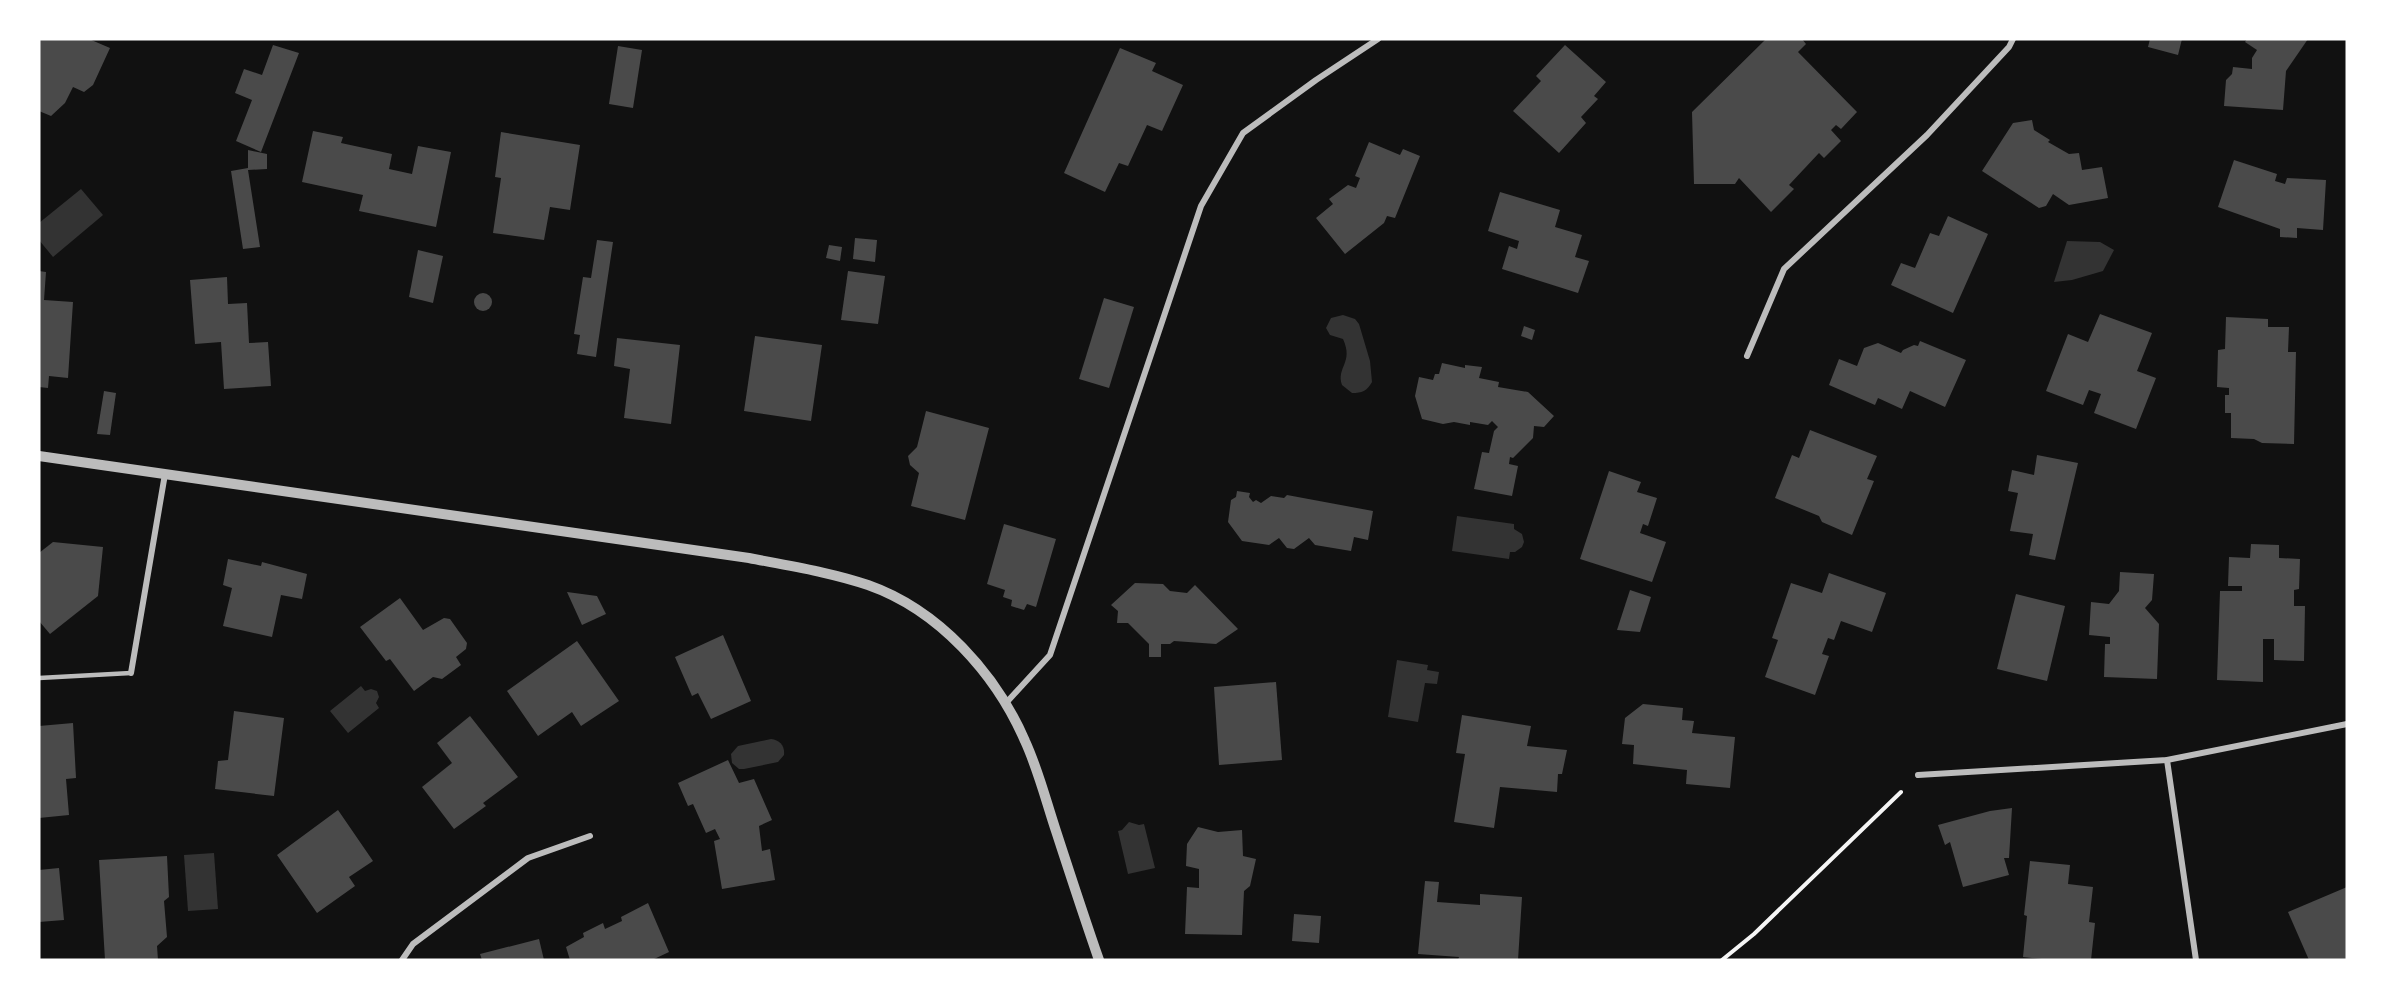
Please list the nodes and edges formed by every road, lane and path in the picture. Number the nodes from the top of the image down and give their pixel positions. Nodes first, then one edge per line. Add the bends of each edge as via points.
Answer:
1 (1378, 39) edge
2 (2013, 39) edge
3 (1747, 356) dead end
4 (39, 456) edge
5 (165, 474) junction
6 (131, 673) joint
7 (39, 678) edge
8 (1006, 703) junction
9 (2347, 724) edge
10 (2167, 760) junction
11 (1918, 775) joint
12 (590, 836) dead end
13 (402, 960) edge
14 (1099, 960) edge
15 (1722, 960) edge
16 (2196, 960) edge

1 - 8 street via 1243,133 1201,206 1050,655
2 - 3 street via 1927,135 1784,269
4 - 5 street
5 - 6 street
5 - 8 street via 819,571 870,585 905,602 942,628 980,666
6 - 7 lane
8 - 14 street via 1026,741
9 - 10 street
10 - 11 street
10 - 16 street
11 - 15 path via 1754,934
12 - 13 street via 528,858 413,944

